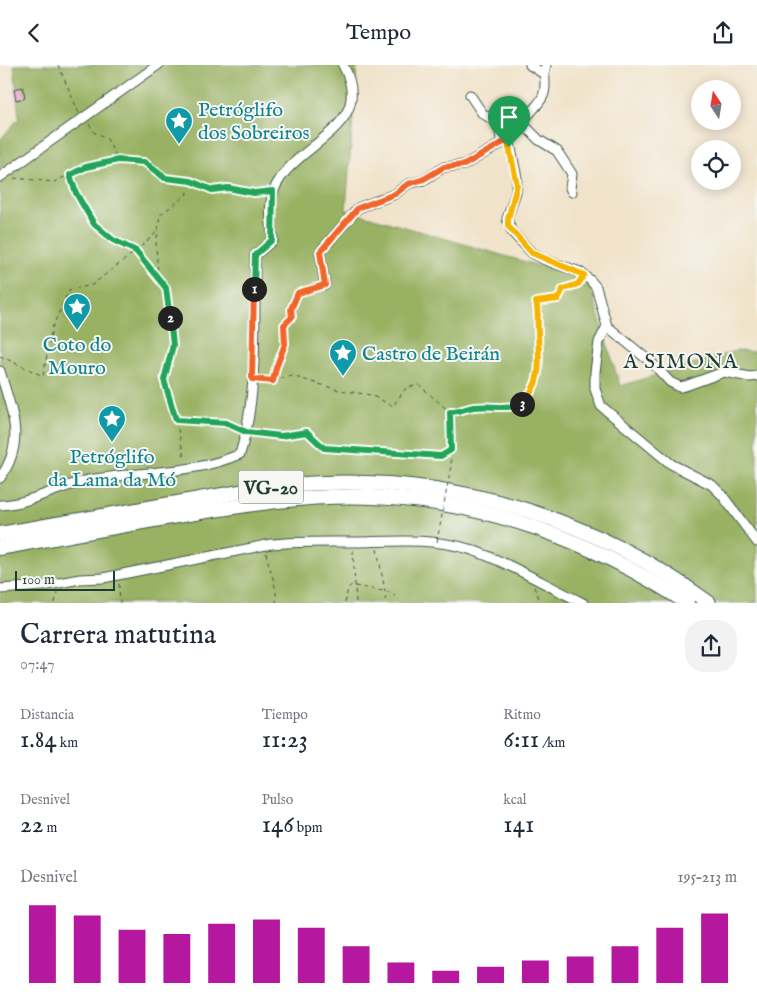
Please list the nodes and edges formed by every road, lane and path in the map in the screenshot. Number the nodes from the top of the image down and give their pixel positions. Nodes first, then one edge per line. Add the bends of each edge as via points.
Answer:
1 (58, 65) edge
2 (158, 65) edge
3 (342, 65) edge
4 (530, 65) edge
5 (545, 70) edge
6 (470, 95) dead end
7 (84, 119) junction
8 (522, 123) junction
9 (506, 141) junction
10 (118, 160) junction
11 (70, 175) junction
12 (0, 177) edge
13 (186, 181) junction
14 (273, 191) junction
15 (572, 192) dead end
16 (158, 231) junction
17 (136, 251) junction
18 (584, 275) junction
19 (158, 279) junction
20 (325, 285) joint
21 (607, 326) junction
22 (0, 356) edge
23 (0, 371) edge
24 (757, 376) edge
25 (252, 379) junction
26 (273, 381) junction
27 (450, 412) junction
28 (176, 420) junction
29 (246, 432) junction
30 (451, 450) junction
31 (187, 467) junction
32 (0, 478) edge
33 (0, 505) edge
34 (0, 534) edge
35 (354, 541) junction
36 (375, 541) junction
37 (437, 541) junction
38 (757, 542) edge
39 (264, 545) junction
40 (0, 547) edge
41 (530, 574) junction
42 (116, 576) junction
43 (57, 584) junction
44 (354, 584) junction
45 (0, 589) edge
46 (385, 593) junction
47 (394, 596) dead end
48 (54, 603) edge
49 (120, 603) edge
50 (276, 603) edge
51 (345, 603) edge
52 (356, 603) edge
53 (384, 603) edge
54 (541, 603) edge
55 (584, 603) edge
56 (687, 603) edge
57 (709, 603) edge

1 - 7 path
2 - 7 street
3 - 14 street via 351,83 351,108 335,128 291,164
4 - 5 street
5 - 8 street via 544,94
6 - 9 street via 482,113 499,124 501,140
7 - 10 path via 95,133 106,137
7 - 12 street
8 - 9 street
8 - 15 street via 557,151 572,174
9 - 18 street via 517,185 508,226 532,253
9 - 20 street via 464,165 444,167 395,194 358,208 320,252
10 - 11 path via 86,167
10 - 13 path via 144,162 165,178
11 - 12 path via 54,182
11 - 17 path via 76,193 94,224 113,240
13 - 14 path via 212,190
13 - 16 path via 187,194 160,215
14 - 25 street via 272,240 255,255
16 - 17 path
16 - 19 path
17 - 19 path
17 - 22 path via 92,285 68,291 52,328 43,376
18 - 21 street via 596,287
18 - 27 path via 578,284 563,289 558,299 536,302 540,366 538,380 522,405 472,407
19 - 28 path via 166,288 173,345 164,380
20 - 26 path via 298,293 291,309 292,317 284,325 285,344
21 - 24 street via 670,382 680,387 724,372
21 - 38 street via 599,342 595,372 595,389 601,406 671,464 712,485
23 - 32 street via 16,438 10,461
25 - 26 path
25 - 29 street
26 - 27 path via 292,376 339,390 371,395 393,406 406,388 419,385
27 - 30 path
28 - 29 path via 226,423
28 - 31 path
29 - 30 path via 281,436 307,432 324,448 378,453 441,456
29 - 31 street via 240,454
30 - 37 path, bridge
31 - 33 street via 88,480 14,505
34 - 57 highway, VG-20 via 277,487 333,483 406,486 482,498 571,525 607,540 678,580
35 - 36 street
35 - 39 street via 297,541
35 - 44 path
36 - 37 street
36 - 46 path
37 - 41 street via 468,549
39 - 42 street
39 - 50 path via 277,594
40 - 56 highway, VG-20 via 258,503 316,497 416,500 532,525 625,566
41 - 54 path
41 - 55 street
42 - 43 street
42 - 49 path
43 - 45 street
43 - 48 path
44 - 46 path
44 - 51 path via 348,588
44 - 52 path
46 - 47 path
46 - 53 path

